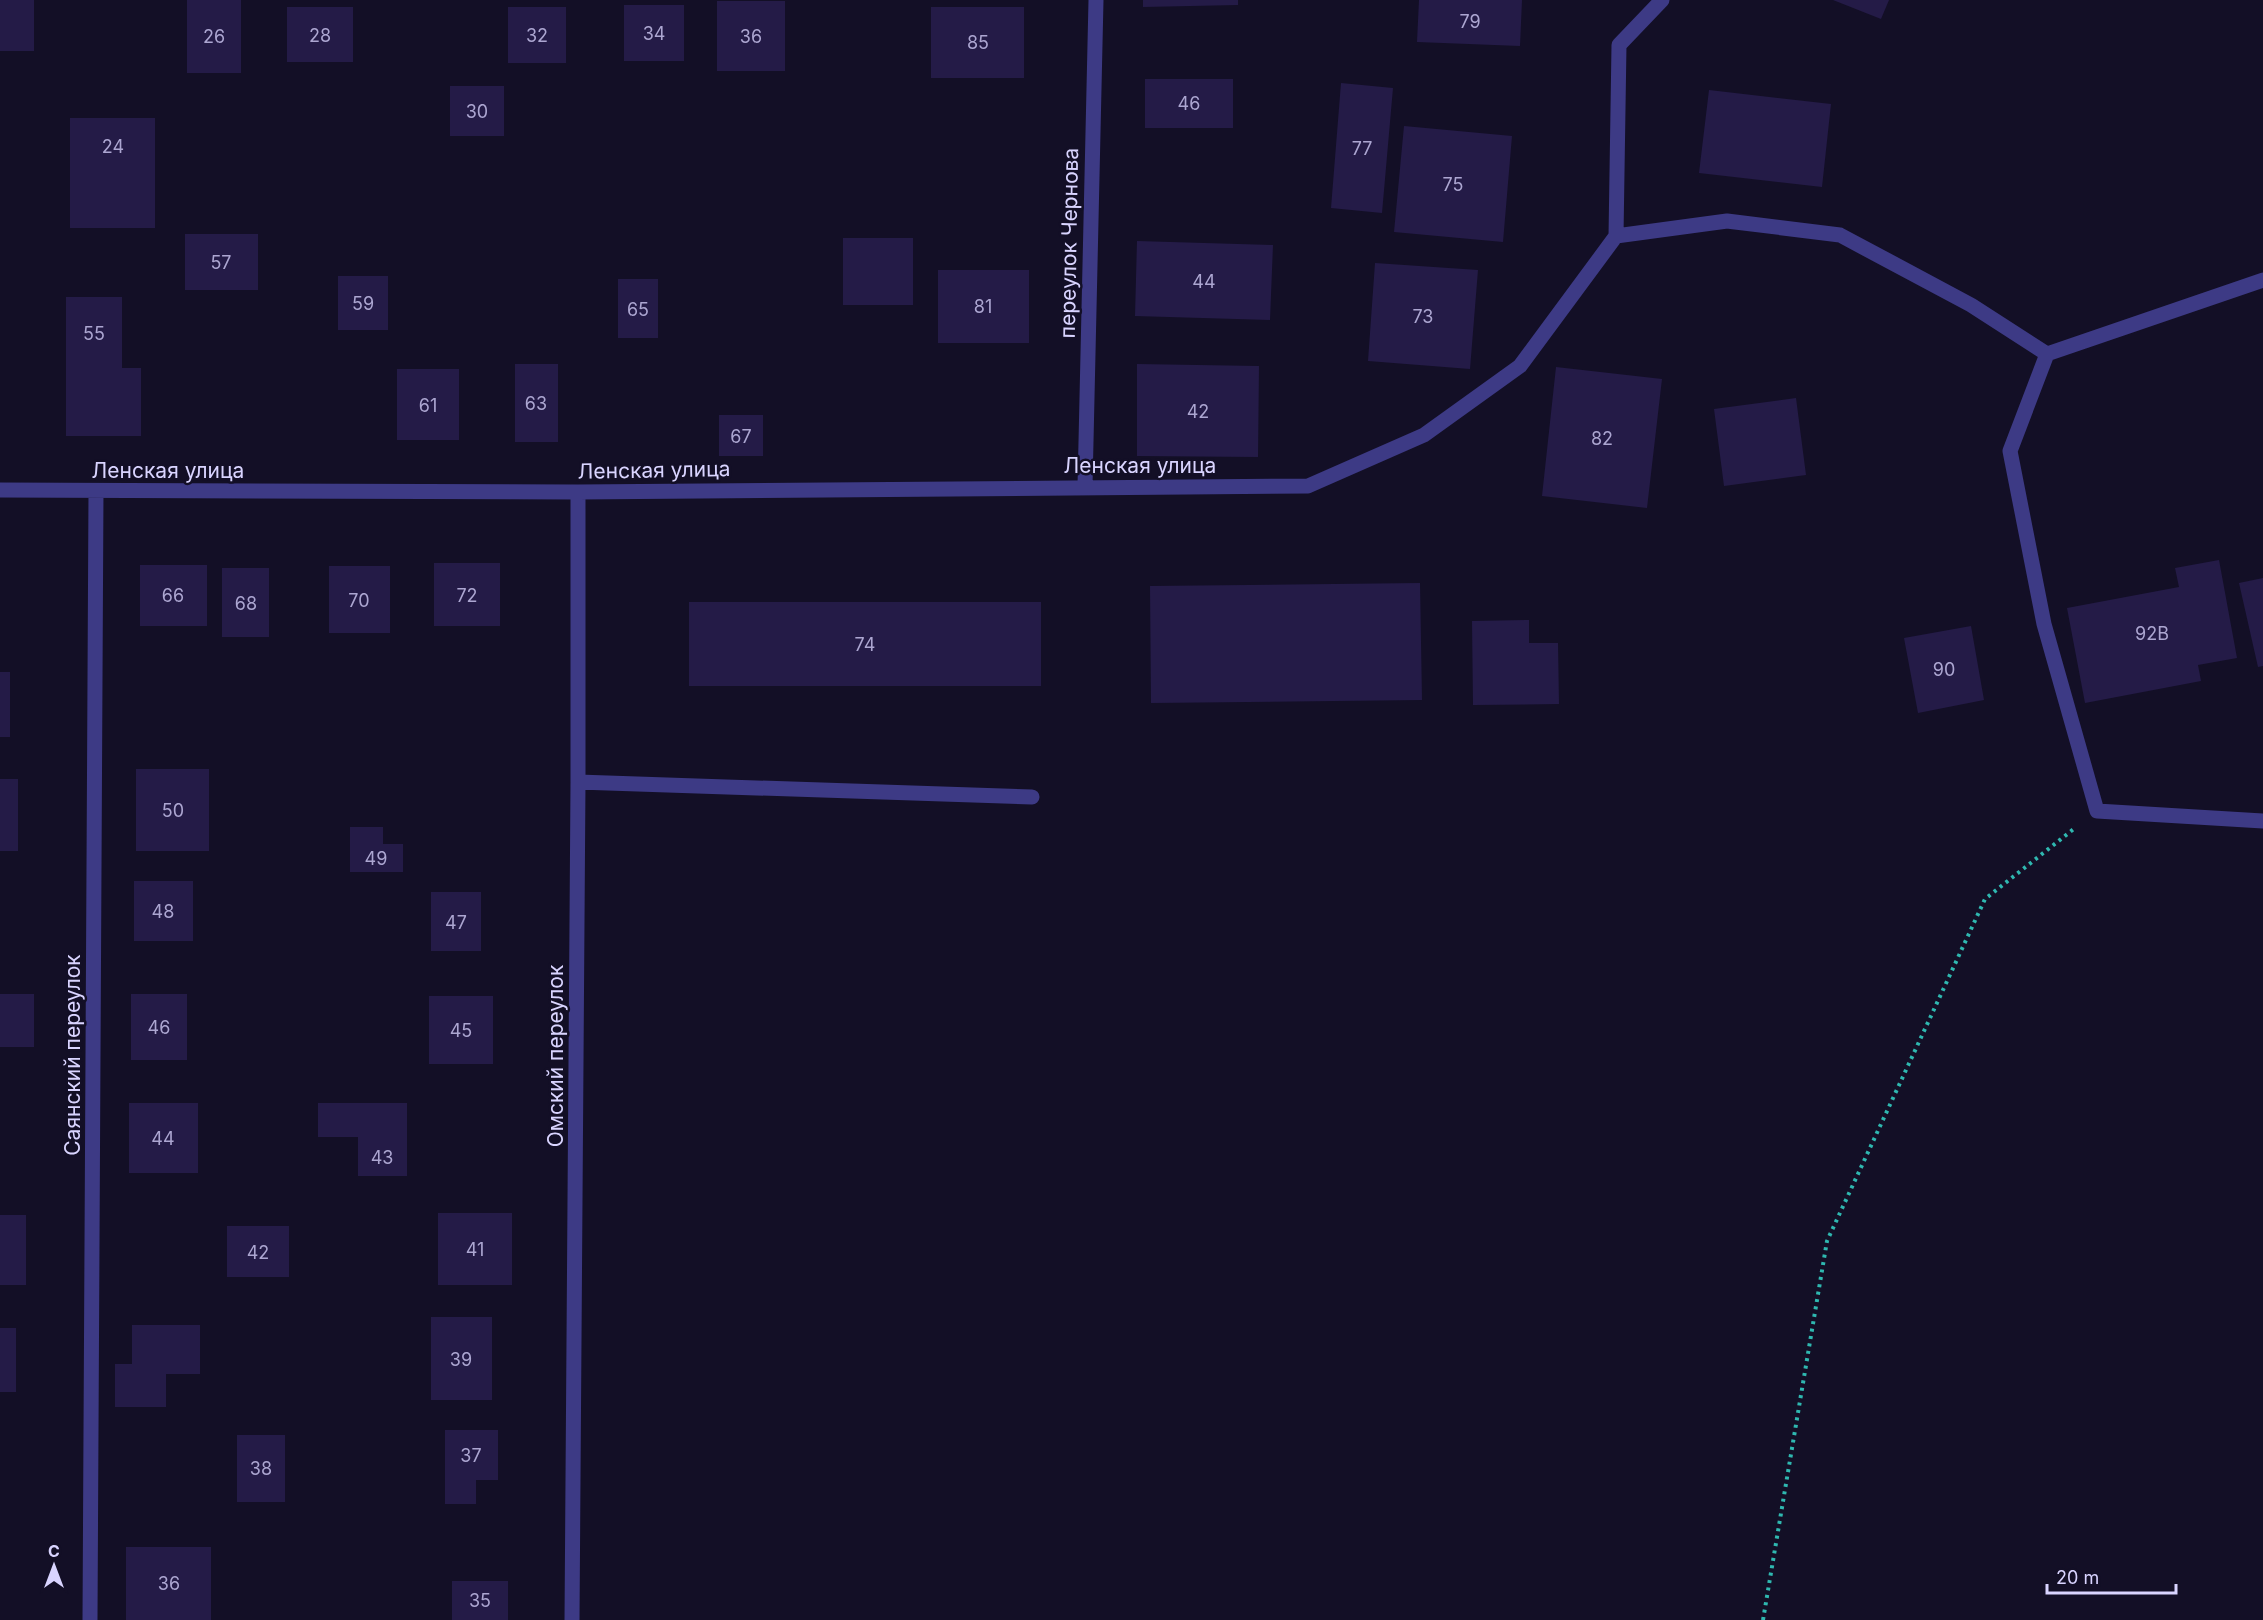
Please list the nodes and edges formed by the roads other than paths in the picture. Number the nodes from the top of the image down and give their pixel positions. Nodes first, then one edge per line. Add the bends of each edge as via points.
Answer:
1 (1096, 0) edge
2 (1662, 0) edge
3 (1616, 236) junction
4 (2263, 280) edge
5 (2047, 354) junction
6 (1085, 486) junction
7 (0, 490) edge
8 (96, 491) junction
9 (578, 492) junction
10 (578, 782) junction
11 (1032, 797) dead end
12 (2263, 820) edge
13 (90, 1620) edge
14 (572, 1620) edge

1 - 6 street, переулок Чернова
2 - 3 street via 1619,45
3 - 5 street via 1727,221 1840,235 1971,305
3 - 6 street, Ленская улица via 1520,366 1424,435 1308,486
4 - 5 street
5 - 12 street via 2010,451 2044,624 2097,811
6 - 9 street, Ленская улица
7 - 8 street, Ленская улица
8 - 9 street, Ленская улица
8 - 13 street, Саянский переулок
9 - 10 street, Омский переулок
10 - 11 street
10 - 14 street, Омский переулок

